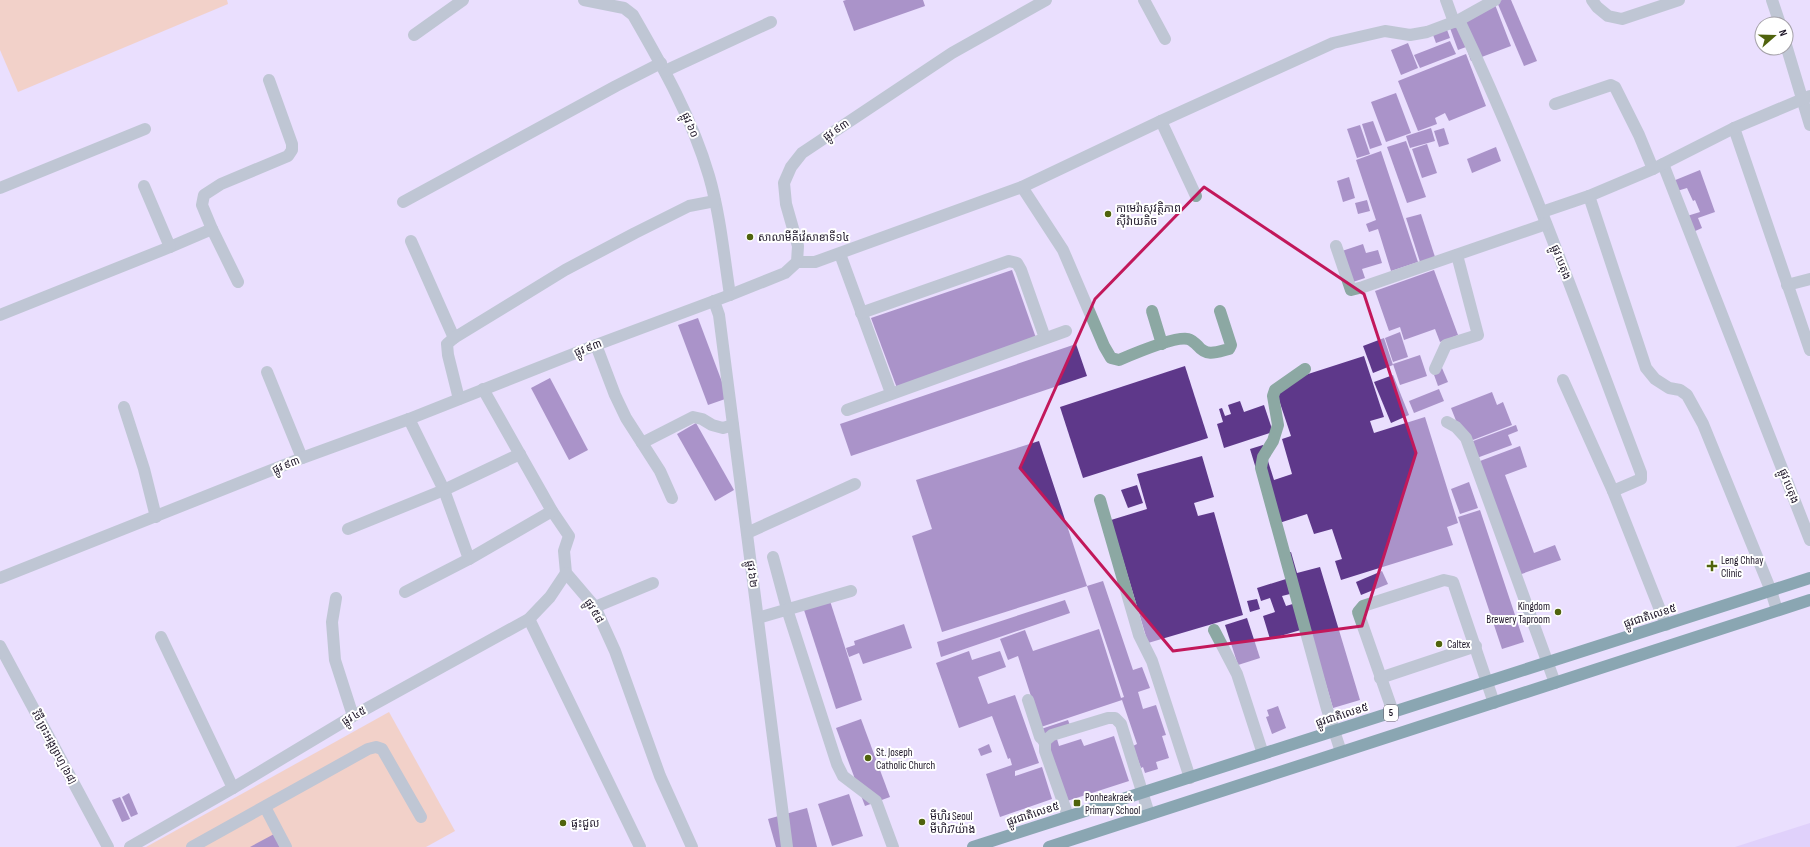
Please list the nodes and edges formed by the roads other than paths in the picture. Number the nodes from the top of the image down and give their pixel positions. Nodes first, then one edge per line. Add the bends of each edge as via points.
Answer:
1 (463, 0) edge
2 (584, 0) edge
3 (1046, 0) edge
4 (1144, 0) edge
5 (1446, 0) edge
6 (1495, 0) edge
7 (1592, 0) edge
8 (1679, 0) edge
9 (1772, 0) edge
10 (623, 4) edge
11 (1777, 16) edge
12 (1457, 21) junction
13 (771, 22) dead end
14 (414, 35) dead end
15 (1165, 39) dead end
16 (1790, 56) edge
17 (663, 67) junction
18 (269, 80) dead end
19 (1806, 98) edge
20 (1555, 104) dead end
21 (1161, 121) junction
22 (1810, 125) edge
23 (1734, 128) junction
24 (145, 129) dead end
25 (1658, 166) junction
26 (144, 186) dead end
27 (1022, 187) junction
28 (0, 188) edge
29 (1196, 196) dead end
30 (1589, 196) junction
31 (715, 201) junction
32 (403, 202) dead end
33 (1542, 212) junction
34 (1546, 224) junction
35 (212, 229) junction
36 (411, 241) dead end
37 (1336, 246) dead end
38 (170, 247) junction
39 (840, 254) junction
40 (1456, 255) junction
41 (797, 262) junction
42 (1810, 279) edge
43 (238, 282) dead end
44 (1787, 284) junction
45 (730, 295) junction
46 (714, 301) junction
47 (1152, 311) dead end
48 (1220, 311) dead end
49 (861, 313) junction
50 (0, 315) edge
51 (1066, 331) dead end
52 (454, 338) junction
53 (1045, 338) junction
54 (1162, 344) junction
55 (596, 345) junction
56 (1810, 350) edge
57 (1305, 369) dead end
58 (1436, 369) dead end
59 (267, 372) dead end
60 (1563, 380) dead end
61 (484, 388) junction
62 (890, 393) junction
63 (459, 399) junction
64 (124, 407) dead end
65 (846, 410) dead end
66 (409, 419) junction
67 (1447, 422) dead end
68 (733, 425) junction
69 (642, 443) junction
70 (520, 454) junction
71 (302, 458) junction
72 (855, 484) dead end
73 (444, 490) junction
74 (1613, 491) junction
75 (672, 498) dead end
76 (1100, 500) dead end
77 (552, 511) junction
78 (156, 517) junction
79 (348, 530) dead end
80 (747, 533) junction
81 (1810, 540) edge
82 (773, 557) dead end
83 (469, 559) junction
84 (566, 573) junction
85 (0, 578) edge
86 (1810, 578) edge
87 (653, 583) dead end
88 (1771, 590) junction
89 (851, 591) dead end
90 (405, 592) dead end
91 (336, 598) dead end
92 (1810, 600) edge
93 (595, 607) junction
94 (787, 609) junction
95 (1777, 610) junction
96 (758, 618) junction
97 (529, 619) junction
98 (1666, 625) junction
99 (1214, 630) dead end
100 (161, 637) dead end
101 (0, 646) edge
102 (1476, 646) junction
103 (1548, 663) junction
104 (1380, 678) junction
105 (1488, 682) junction
106 (1555, 684) junction
107 (1028, 700) dead end
108 (1494, 703) junction
109 (1393, 712) junction
110 (353, 716) junction
111 (1335, 731) junction
112 (1045, 741) junction
113 (1341, 752) junction
114 (1263, 754) junction
115 (1190, 778) junction
116 (233, 788) junction
117 (1142, 793) junction
118 (265, 807) junction
119 (1149, 814) junction
120 (1068, 816) junction
121 (421, 817) dead end
122 (108, 847) edge
123 (130, 847) edge
124 (192, 847) edge
125 (286, 847) edge
126 (640, 847) edge
127 (692, 847) edge
128 (787, 847) edge
129 (893, 847) edge
130 (973, 847) edge
131 (1049, 847) edge

1 - 14 street
2 - 10 street, ផ្លូវ ៦០
3 - 41 street, ផ្លូវ ៩៣ via 952,53 802,153 791,167 784,184 786,204 798,246
4 - 15 street
5 - 12 street, ផ្លូវ បេតុង
6 - 12 street
7 - 8 street via 1608,16 1622,19
9 - 11 street
10 - 17 street, ផ្លូវ ៦០ via 633,15
12 - 21 street via 1427,32 1410,35 1385,31 1333,43
12 - 33 street, ផ្លូវ បេតុង via 1484,73
13 - 17 street
16 - 19 street
17 - 31 street, ផ្លូវ ៦០ via 691,125
17 - 32 street via 616,86
18 - 35 street via 292,150 288,156 221,184 204,196 202,206
19 - 22 street
19 - 23 street
20 - 25 street, ផ្លូវ បេតុង via 1611,85
21 - 27 street
21 - 29 street
23 - 25 street
23 - 44 street
24 - 28 street
25 - 30 street
25 - 81 street, ផ្លូវ បេតុង
26 - 38 street
27 - 39 street
27 - 54 street via 1063,250 1110,358 1119,360
30 - 33 street
30 - 88 street via 1646,368 1664,385 1687,395 1703,424
31 - 45 street, ផ្លូវ ៦០
31 - 52 street via 689,206 635,232 565,270
33 - 34 street, ផ្លូវ បេតុង
34 - 40 street
34 - 74 street, ផ្លូវ បេតុង via 1640,473 1641,479
35 - 38 street
35 - 43 street
36 - 52 street
37 - 40 street via 1351,290
38 - 50 street
39 - 41 street via 816,262
39 - 49 street
40 - 58 street via 1478,335 1446,345
41 - 45 street, ផ្លូវ ៩៣ via 786,273
42 - 44 street
44 - 56 street
45 - 46 street, ផ្លូវ ៩៣
46 - 55 street, ផ្លូវ ៩៣
46 - 68 street, ផ្លូវ ៦២ via 719,315
47 - 54 street
48 - 54 street via 1231,345 1229,349 1211,354 1202,351 1187,338
49 - 53 street via 1009,261 1017,263 1021,270
49 - 62 street
51 - 53 street
52 - 63 street via 447,344
53 - 62 street
55 - 61 street, ផ្លូវ ៩៣
55 - 69 street via 615,395
57 - 111 street via 1275,390 1273,396 1278,425 1273,441 1263,457 1261,468
59 - 71 street
60 - 74 street
61 - 63 street, ផ្លូវ ៩៣
61 - 70 street
62 - 65 street
63 - 66 street, ផ្លូវ ៩៣
64 - 78 street
66 - 71 street, ផ្លូវ ៩៣
66 - 73 street
67 - 103 street via 1466,438
68 - 69 street via 722,428 693,417
68 - 80 street, ផ្លូវ ៦២
69 - 75 street via 660,470
70 - 73 street
70 - 77 street
71 - 78 street, ផ្លូវ ៩៣
72 - 80 street
73 - 79 street
73 - 83 street
74 - 98 street
76 - 115 street via 1139,635 1152,661
77 - 83 street
77 - 84 street via 569,536 564,550
78 - 85 street, ផ្លូវ ៩៣
80 - 96 street, ផ្លូវ ៦២
82 - 94 street
83 - 90 street
84 - 93 street, ផ្លូវ ៥៨
84 - 97 street, ផ្លូវ ៤៥ via 550,597
86 - 88 highway, ផ្លូវជាតិលេខ៥ / 5
87 - 93 street
88 - 95 street
88 - 98 highway, ផ្លូវជាតិលេខ៥ / 5
89 - 94 street
91 - 110 street via 332,622 335,660
92 - 95 highway, 5
93 - 127 street, ផ្លូវ ៥៨ via 615,650 660,776
94 - 96 street
94 - 129 street via 837,764 843,776 876,801
95 - 106 highway, 5
96 - 128 street, ផ្លូវ ៦២
97 - 110 street, ផ្លូវ ៤៥
97 - 126 street
98 - 103 highway, ផ្លូវជាតិលេខ៥ / 5
99 - 114 street via 1237,674
100 - 116 street
101 - 122 street, វិថី ព្រះអង្គព្រហ្ម (៦៨)
102 - 104 street
102 - 104 street via 1453,582 1444,580 1363,606 1358,612
102 - 105 street
103 - 105 highway, ផ្លូវជាតិលេខ៥ / 5
103 - 106 street
104 - 109 street
105 - 108 street
105 - 109 highway, ផ្លូវជាតិលេខ៥ / 5
106 - 108 highway, 5
107 - 112 street via 1040,737
108 - 113 highway, 5
109 - 111 highway, ផ្លូវជាតិលេខ៥ / 5
110 - 116 street, ផ្លូវ ៤៥
111 - 113 street
111 - 114 highway, ផ្លូវជាតិលេខ៥ / 5
112 - 117 street via 1052,735 1115,718 1122,724
112 - 120 street via 1045,751
113 - 119 highway, 5
114 - 115 highway, ផ្លូវជាតិលេខ៥ / 5
115 - 117 highway, ផ្លូវជាតិលេខ៥ / 5
116 - 123 street, ផ្លូវ ៤៥
117 - 119 street
117 - 120 highway, ផ្លូវជាតិលេខ៥ / 5
118 - 121 street via 368,749 376,747 382,749
118 - 124 street
118 - 125 street
119 - 131 highway, 5
120 - 130 highway, ផ្លូវជាតិលេខ៥ / 5

